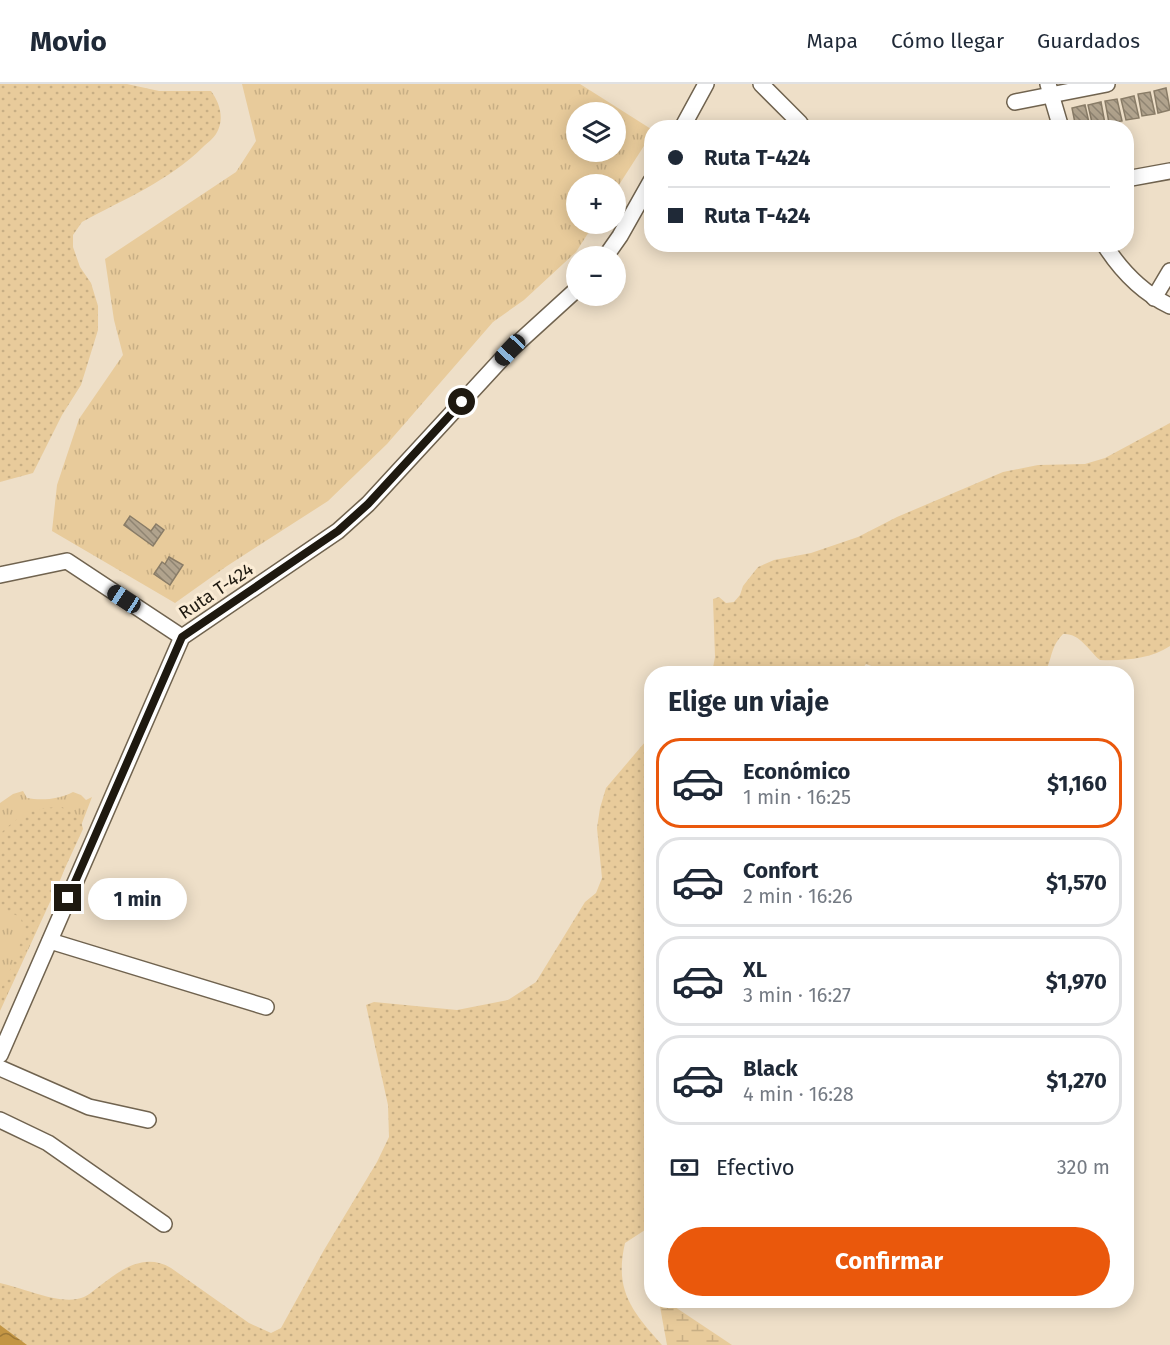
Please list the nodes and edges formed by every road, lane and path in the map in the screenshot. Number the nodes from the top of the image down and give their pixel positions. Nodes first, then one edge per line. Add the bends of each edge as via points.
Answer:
1 (706, 84) edge
2 (760, 84) edge
3 (1107, 84) edge
4 (1049, 89) edge
5 (1015, 102) dead end
6 (686, 120) edge
7 (797, 120) edge
8 (1059, 120) edge
9 (1170, 171) edge
10 (1134, 178) edge
11 (644, 193) edge
12 (613, 246) edge
13 (1109, 252) edge
14 (1170, 271) edge
15 (1154, 298) junction
16 (566, 299) edge
17 (1170, 306) edge
18 (0, 575) edge
19 (182, 637) junction
20 (50, 942) junction
21 (266, 1007) dead end
22 (0, 1055) edge
23 (0, 1068) edge
24 (0, 1120) edge
25 (148, 1120) dead end
26 (164, 1224) dead end

1 - 6 street
2 - 7 street
3 - 4 street
4 - 5 street
4 - 8 street
9 - 10 street
11 - 12 street
13 - 15 street via 1119,268
14 - 15 street
15 - 17 street
16 - 19 street, Ruta T-424 via 510,350 368,504
18 - 19 street via 67,561
19 - 20 street, Ruta T-424
20 - 21 street
20 - 22 street, Ruta T-424
23 - 25 street via 90,1107
24 - 26 street via 48,1143

